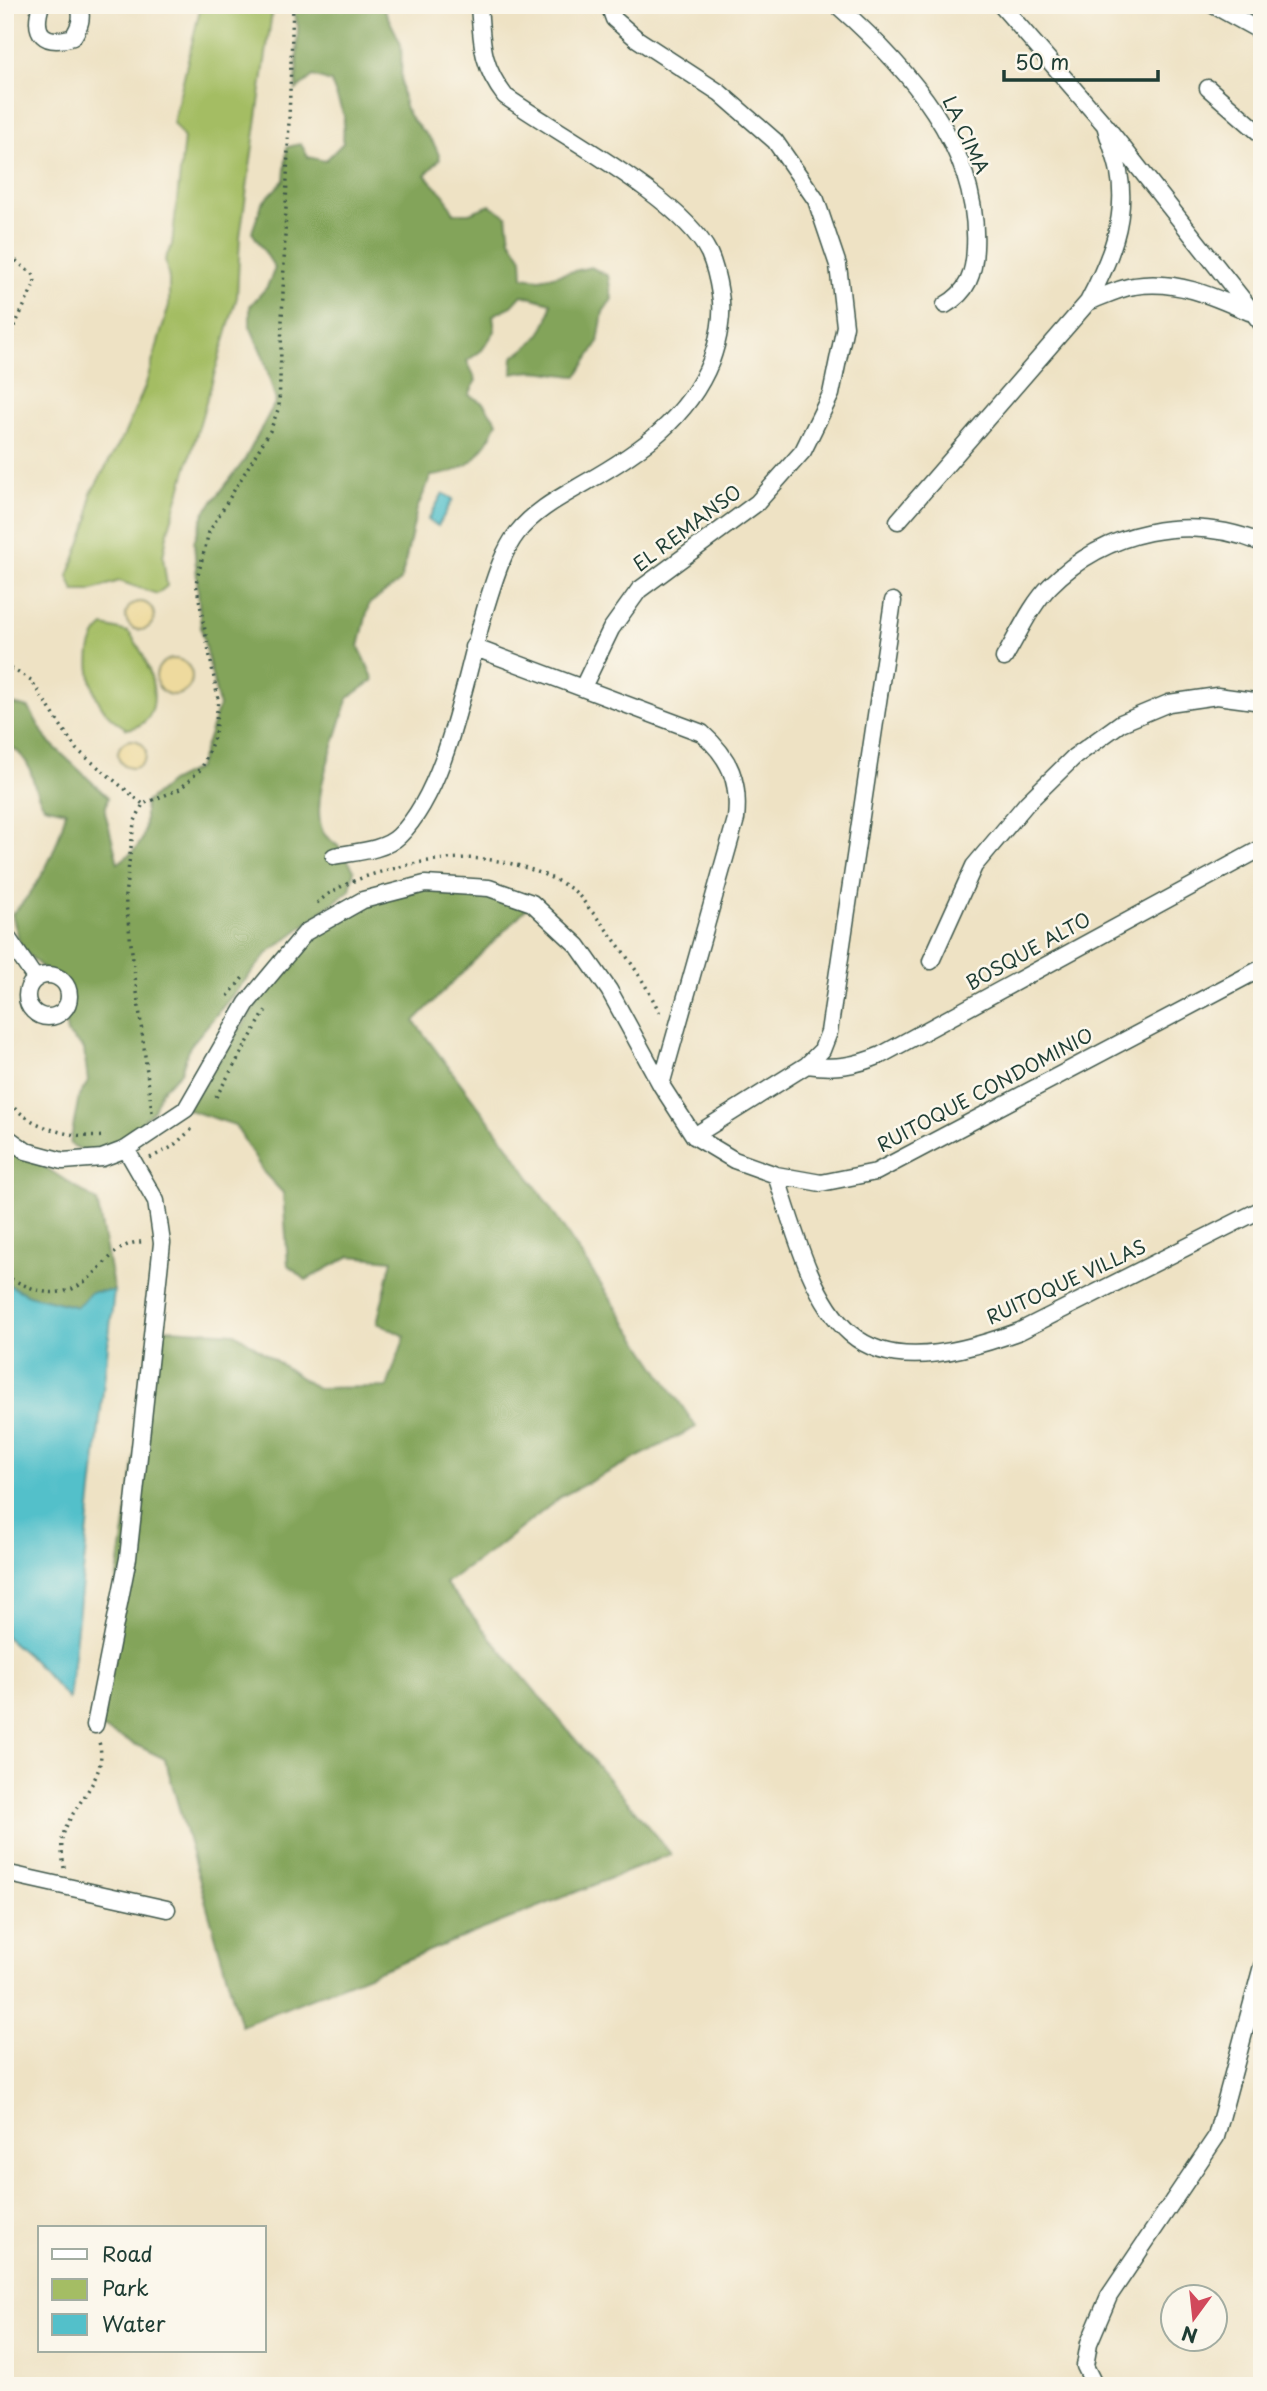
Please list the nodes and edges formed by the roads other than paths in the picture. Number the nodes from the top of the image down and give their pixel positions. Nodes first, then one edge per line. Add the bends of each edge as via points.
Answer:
1 (41, 5) edge
2 (79, 5) edge
3 (480, 5) edge
4 (609, 5) edge
5 (837, 5) edge
6 (1001, 5) edge
7 (1213, 5) edge
8 (1262, 32) edge
9 (1208, 88) dead end
10 (1105, 125) junction
11 (1262, 135) edge
12 (1088, 302) junction
13 (945, 305) dead end
14 (1257, 319) edge
15 (898, 521) dead end
16 (1262, 543) edge
17 (893, 601) dead end
18 (473, 647) junction
19 (1003, 658) dead end
20 (583, 687) junction
21 (1262, 702) edge
22 (1262, 848) edge
23 (334, 856) dead end
24 (5, 934) edge
25 (931, 961) dead end
26 (1262, 968) edge
27 (35, 978) dead end
28 (807, 1065) junction
29 (661, 1085) junction
30 (5, 1136) edge
31 (694, 1136) junction
32 (126, 1149) junction
33 (776, 1175) junction
34 (1262, 1209) edge
35 (95, 1725) road end
36 (5, 1872) edge
37 (167, 1909) dead end
38 (1262, 1966) edge
39 (1095, 2386) edge

1 - 2 street via 39,32 52,41 73,37 81,22
3 - 18 street via 483,55 505,96 676,211 709,252 721,296 718,344 701,387 673,422 634,454 547,504 517,533 497,571
4 - 20 street, EL REMANSO via 614,19 637,39 720,93 775,141 816,200 838,265 845,326 831,394 803,451 757,503 639,590 611,629
5 - 13 street, LA CIMA via 886,49 920,89 957,156 976,222 975,252 962,296
6 - 10 street
7 - 8 street
9 - 11 street
10 - 12 street via 1119,173 1120,216 1110,261
10 - 14 street
12 - 14 street via 1134,286 1173,286 1209,295
12 - 15 street
16 - 19 street via 1243,535 1189,527 1134,533 1088,553 1048,588
17 - 28 street via 829,1032 822,1049
18 - 20 street
18 - 23 street via 449,741 416,814 397,837 373,849
20 - 29 street via 702,733 721,749 733,770 738,794 736,819
21 - 25 street via 1217,696 1169,703 1121,723 1074,757 1027,803 974,866
22 - 28 street, BOSQUE ALTO via 881,1055 857,1065
24 - 27 street
26 - 33 street, RUITOQUE CONDOMINIO via 876,1172 821,1183
28 - 31 street
29 - 31 street, RUITOQUE CONDOMINIO
29 - 32 street, RUITOQUE CONDOMINIO via 586,957 532,903 489,888 425,884 363,900 306,932 247,1003 186,1109
30 - 32 street, RUITOQUE CONDOMINIO via 26,1151 63,1161 102,1158
31 - 33 street, RUITOQUE CONDOMINIO via 734,1160
32 - 35 street via 156,1200 162,1243 128,1558
33 - 34 street, RUITOQUE VILLAS via 795,1238 822,1301 847,1333 870,1349 894,1355 958,1348 1020,1331
36 - 37 street
38 - 39 street via 1216,2137 1096,2322 1085,2366

